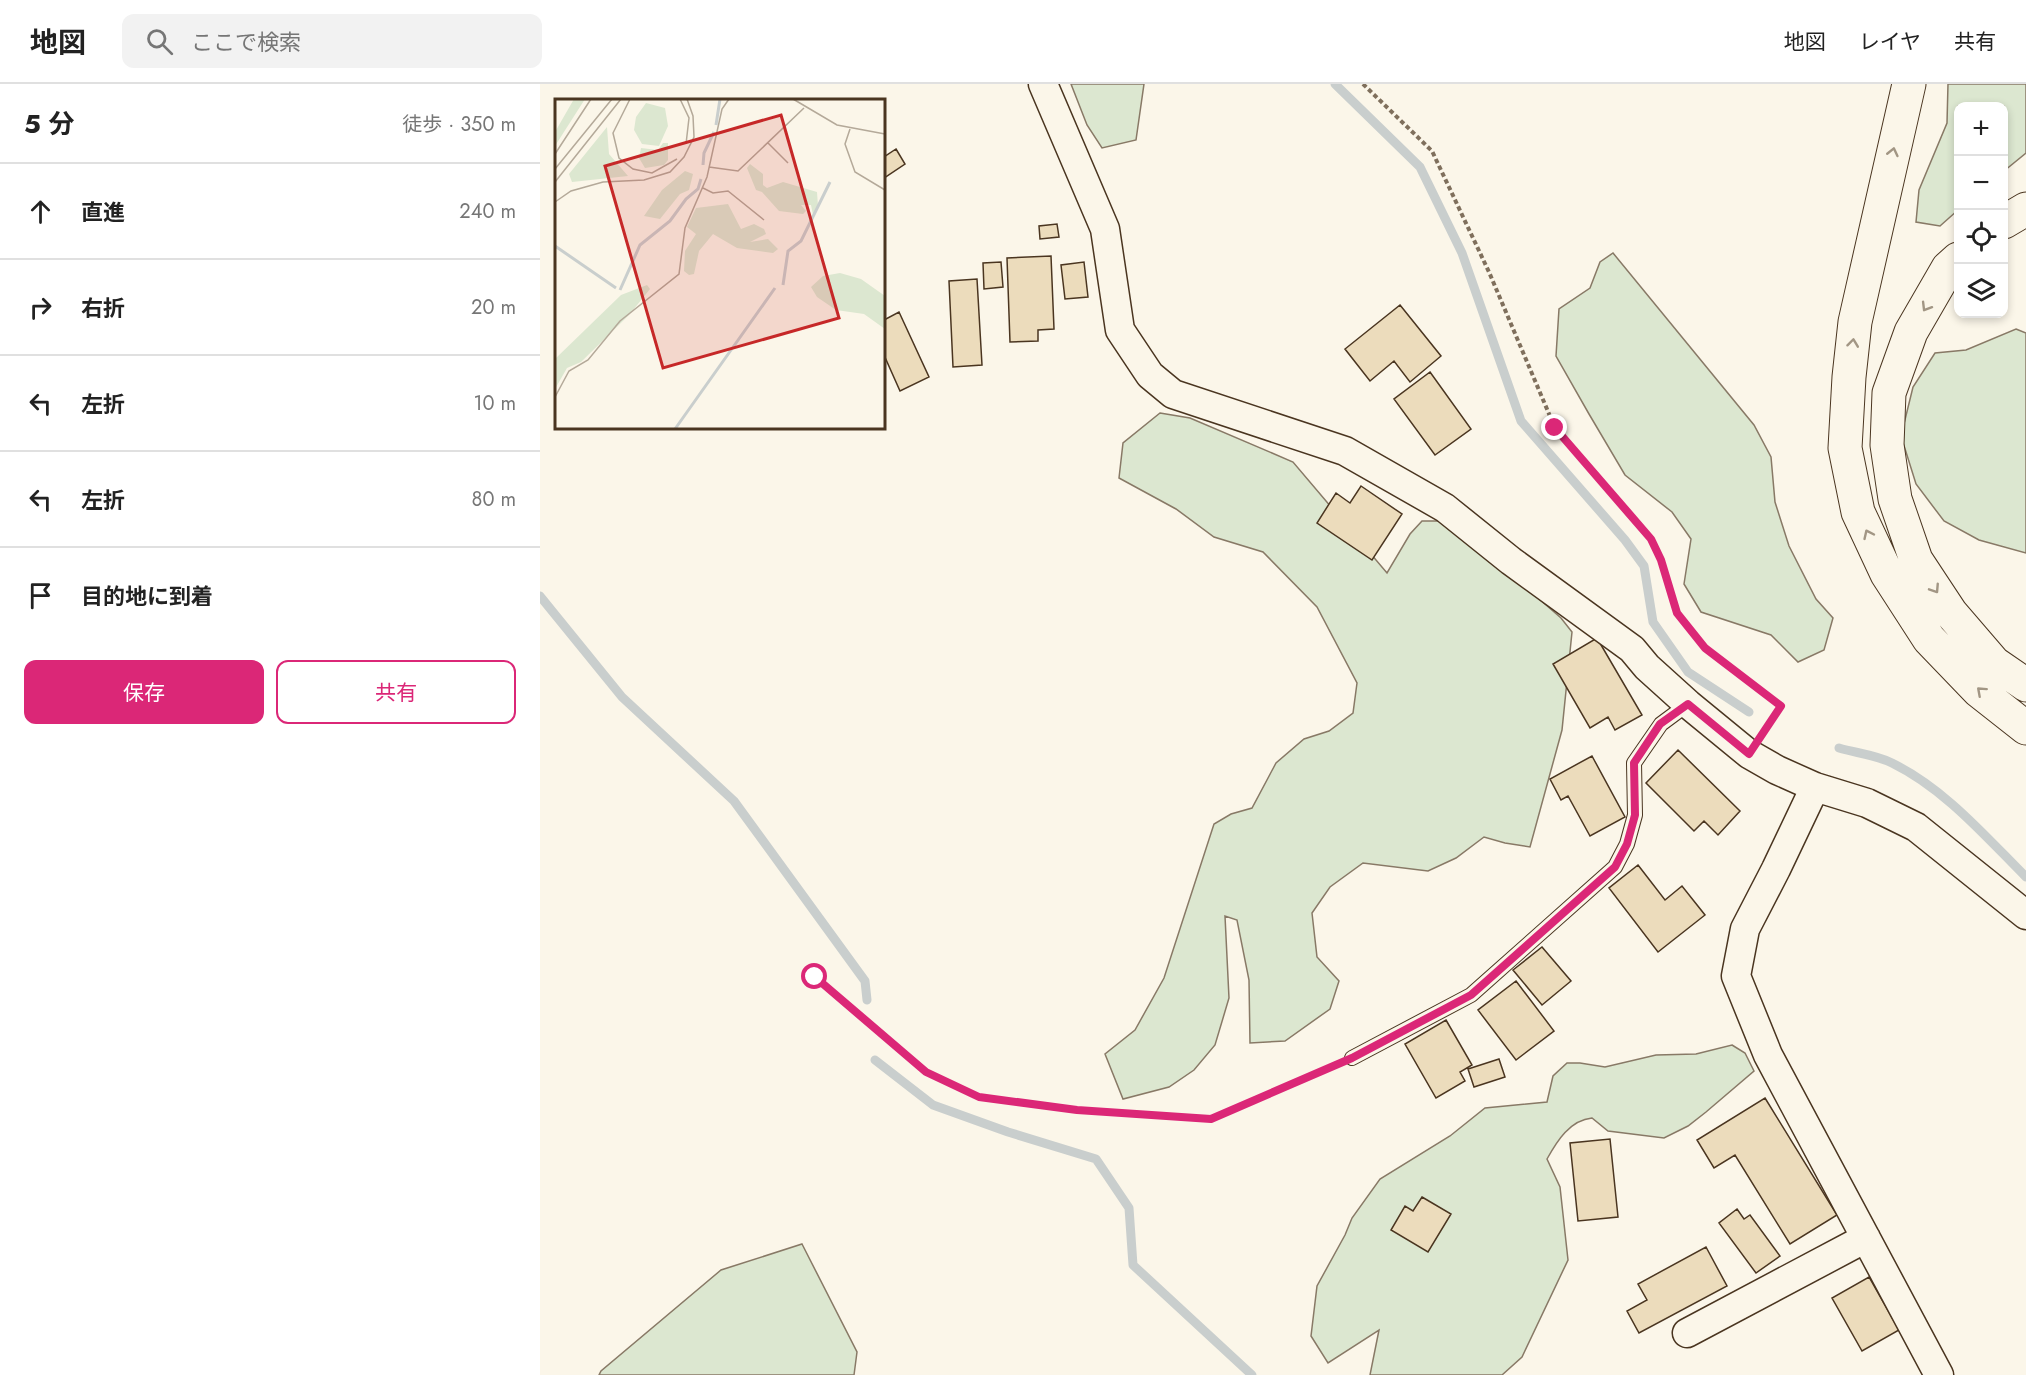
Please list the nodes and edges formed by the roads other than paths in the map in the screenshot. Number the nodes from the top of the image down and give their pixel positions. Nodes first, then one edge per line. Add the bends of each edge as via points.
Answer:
1 (1043, 84) edge
2 (1909, 84) edge
3 (2026, 209) edge
4 (2008, 220) edge
5 (1954, 263) edge
6 (2026, 685) edge
7 (1688, 704) junction
8 (2026, 728) edge
9 (1815, 787) junction
10 (2026, 915) edge
11 (1352, 1058) road end
12 (1866, 1238) junction
13 (1687, 1333) dead end
14 (1939, 1375) edge

1 - 7 street via 1105,229 1120,330 1150,375 1173,394 1345,451 1445,508 1632,649
8 -> 2 highway via 1979,691 1929,639 1887,574 1858,512 1845,448 1856,322
3 - 4 highway
5 -> 6 highway via 1911,332 1889,393 1887,445 1895,498 1916,560 1951,613 1994,663
7 - 9 street via 1749,754
7 - 11 lane via 1660,724 1634,763 1635,815 1615,867 1471,995
9 - 10 street via 1867,803 1916,827
9 - 12 street via 1745,929 1736,976 1768,1055
12 - 13 street
12 - 14 street

